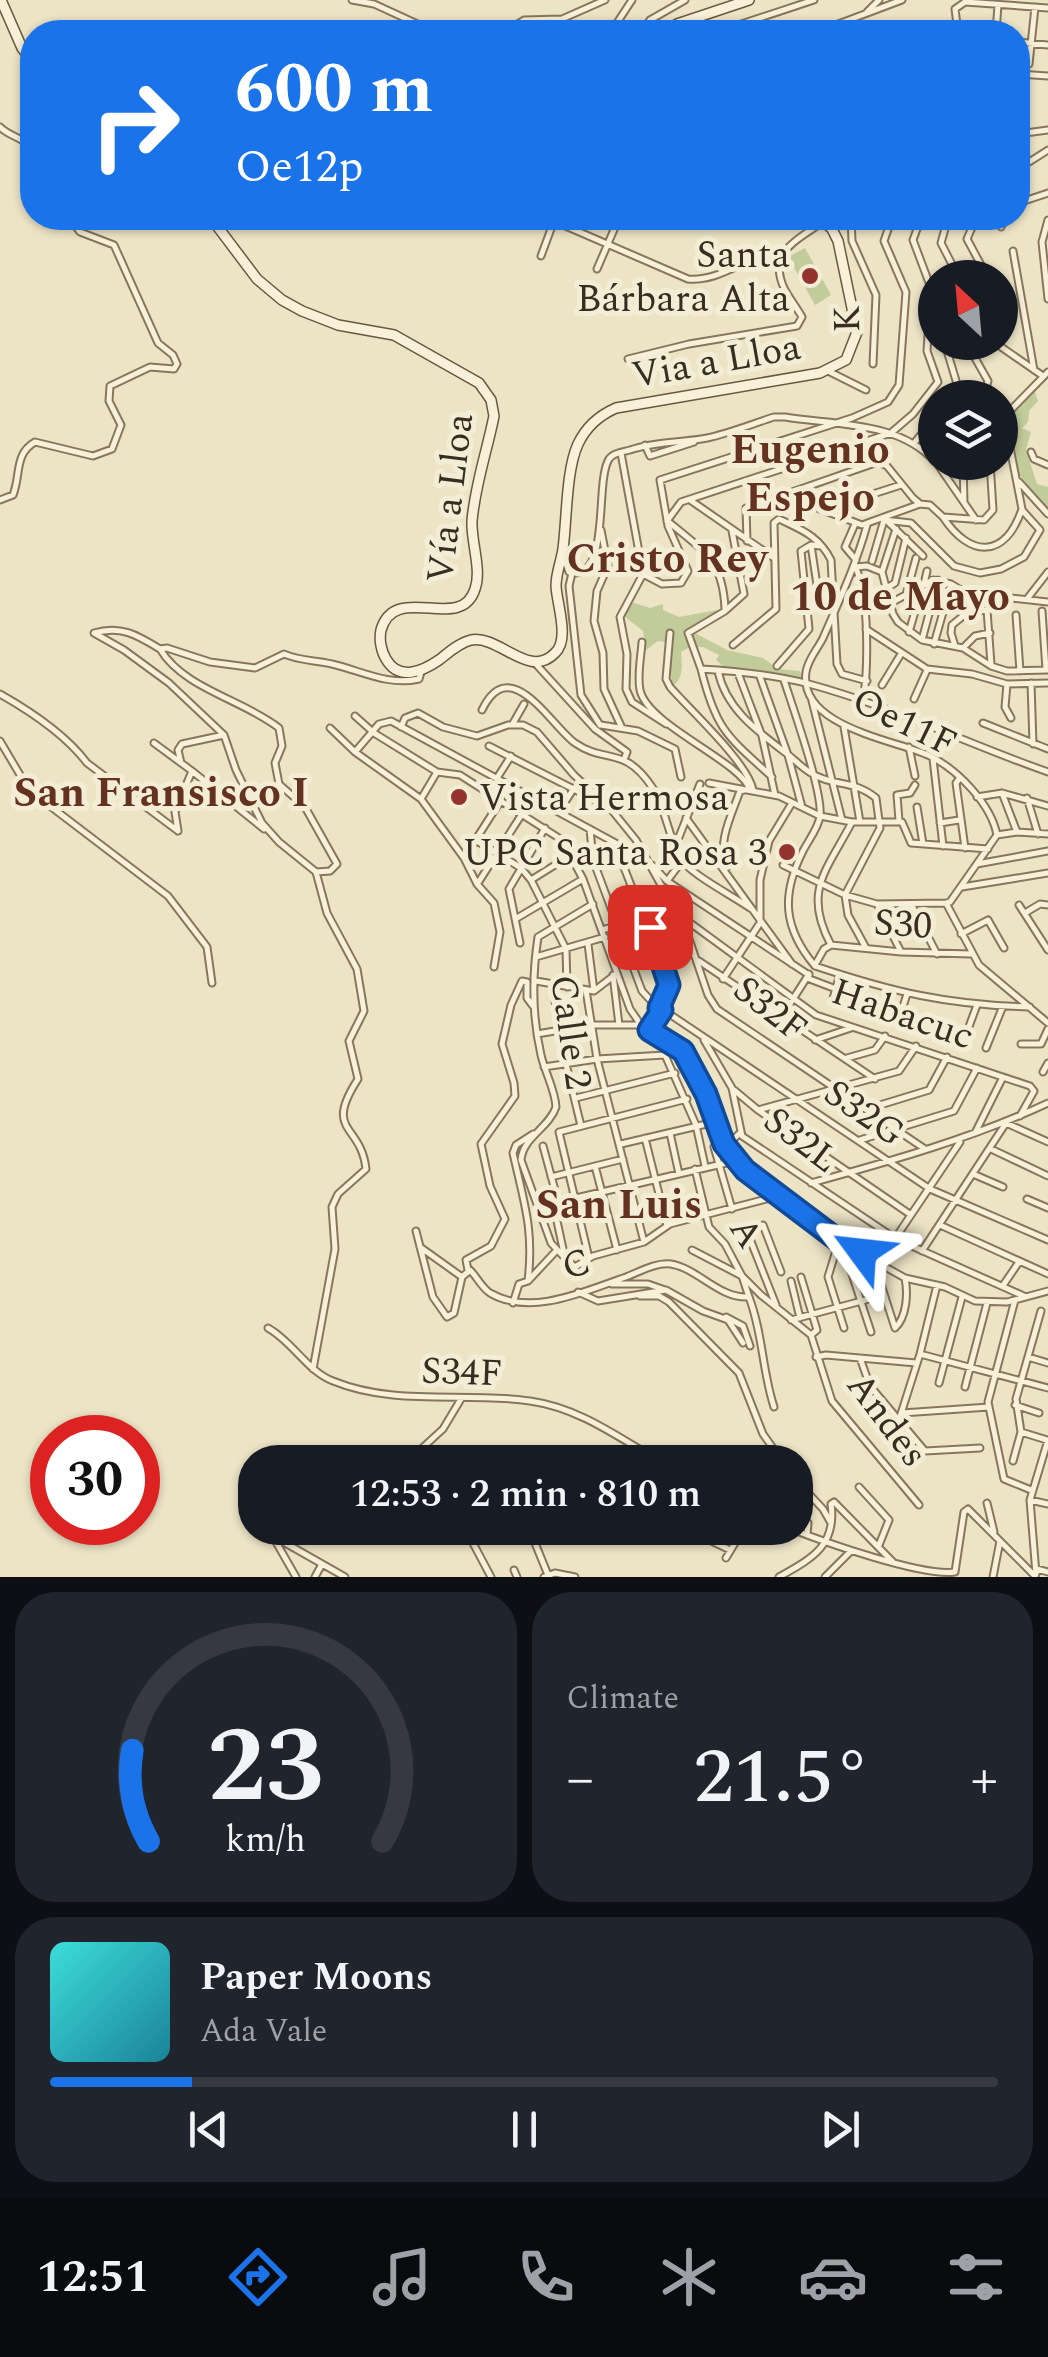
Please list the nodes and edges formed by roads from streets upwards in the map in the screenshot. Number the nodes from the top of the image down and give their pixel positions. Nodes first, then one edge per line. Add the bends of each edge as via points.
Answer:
1 (1, 0) edge
2 (352, 0) edge
3 (605, 0) edge
4 (683, 0) edge
5 (748, 0) edge
6 (814, 0) edge
7 (879, 0) edge
8 (902, 0) edge
9 (1010, 2) edge
10 (998, 5) junction
11 (1035, 7) junction
12 (1048, 8) edge
13 (865, 14) junction
14 (409, 20) edge
15 (524, 20) edge
16 (650, 20) edge
17 (689, 20) edge
18 (756, 20) edge
19 (849, 20) edge
20 (956, 20) edge
21 (997, 20) edge
22 (20, 43) edge
23 (1032, 43) junction
24 (1048, 45) edge
25 (1030, 57) edge
26 (1048, 220) edge
27 (79, 230) edge
28 (221, 230) edge
29 (548, 230) edge
30 (573, 230) edge
31 (613, 230) edge
32 (809, 230) edge
33 (831, 230) edge
34 (852, 230) edge
35 (888, 230) edge
36 (917, 230) edge
37 (945, 230) edge
38 (971, 230) edge
39 (606, 246) junction
40 (784, 251) junction
41 (1012, 251) dead end
42 (540, 256) dead end
43 (950, 260) edge
44 (978, 260) edge
45 (597, 268) dead end
46 (1048, 299) edge
47 (628, 359) dead end
48 (1018, 359) edge
49 (873, 364) dead end
50 (1034, 370) junction
51 (828, 371) junction
52 (1045, 374) edge
53 (866, 390) dead end
54 (1018, 402) edge
55 (834, 425) junction
56 (891, 432) junction
57 (706, 438) junction
58 (918, 438) edge
59 (915, 442) junction
60 (645, 445) junction
61 (918, 445) edge
62 (1031, 452) dead end
63 (620, 453) junction
64 (1048, 465) edge
65 (949, 480) edge
66 (964, 480) edge
67 (991, 480) edge
68 (1017, 480) joint
69 (900, 485) junction
70 (784, 495) junction
71 (0, 500) edge
72 (688, 500) junction
73 (964, 502) junction
74 (920, 504) junction
75 (1022, 510) junction
76 (821, 511) junction
77 (1048, 514) edge
78 (943, 517) junction
79 (884, 520) junction
80 (976, 520) junction
81 (667, 521) junction
82 (599, 522) junction
83 (855, 524) junction
84 (867, 525) junction
85 (896, 528) junction
86 (1044, 530) edge
87 (732, 531) junction
88 (906, 538) junction
89 (748, 541) junction
90 (811, 545) junction
91 (824, 547) junction
92 (562, 552) junction
93 (774, 558) junction
94 (872, 561) dead end
95 (856, 564) junction
96 (882, 572) junction
97 (927, 572) dead end
98 (1048, 572) edge
99 (572, 573) junction
100 (643, 574) junction
101 (938, 580) junction
102 (924, 584) junction
103 (951, 584) junction
104 (885, 589) junction
105 (906, 595) junction
106 (919, 598) dead end
107 (1026, 599) junction
108 (1048, 602) edge
109 (889, 604) junction
110 (820, 605) dead end
111 (725, 610) junction
112 (833, 611) junction
113 (1042, 611) dead end
114 (1016, 615) dead end
115 (866, 629) junction
116 (910, 632) junction
117 (670, 634) dead end
118 (990, 634) junction
119 (922, 640) junction
120 (642, 642) dead end
121 (934, 644) junction
122 (733, 645) dead end
123 (955, 646) junction
124 (964, 648) junction
125 (160, 649) junction
126 (901, 654) junction
127 (534, 662) junction
128 (777, 666) dead end
129 (991, 666) junction
130 (928, 668) junction
131 (702, 669) junction
132 (718, 670) junction
133 (1047, 670) edge
134 (1020, 671) junction
135 (421, 672) junction
136 (738, 673) junction
137 (760, 676) junction
138 (784, 680) junction
139 (867, 681) junction
140 (806, 683) junction
141 (1031, 683) junction
142 (1048, 683) edge
143 (1007, 684) junction
144 (882, 685) dead end
145 (0, 694) edge
146 (811, 696) junction
147 (914, 699) dead end
148 (863, 702) junction
149 (524, 704) dead end
150 (482, 710) dead end
151 (354, 716) dead end
152 (1011, 718) dead end
153 (585, 719) junction
154 (983, 723) dead end
155 (512, 725) junction
156 (600, 725) junction
157 (621, 726) junction
158 (401, 727) junction
159 (844, 727) junction
160 (330, 728) dead end
161 (676, 730) junction
162 (374, 733) junction
163 (224, 735) junction
164 (762, 736) junction
165 (0, 741) edge
166 (154, 743) dead end
167 (1033, 744) junction
168 (489, 746) dead end
169 (909, 748) junction
170 (1048, 748) edge
171 (354, 752) junction
172 (788, 755) junction
173 (511, 756) junction
174 (625, 757) junction
175 (933, 758) junction
176 (181, 763) junction
177 (192, 771) junction
178 (437, 772) junction
179 (1048, 772) edge
180 (812, 774) junction
181 (916, 776) dead end
182 (681, 777) dead end
183 (497, 778) junction
184 (772, 778) junction
185 (959, 779) junction
186 (834, 781) junction
187 (709, 783) dead end
188 (854, 783) junction
189 (700, 784) dead end
190 (915, 785) dead end
191 (574, 788) junction
192 (749, 790) junction
193 (1002, 793) junction
194 (774, 795) junction
195 (977, 797) junction
196 (1026, 798) junction
197 (421, 800) junction
198 (502, 800) junction
199 (792, 803) junction
200 (917, 806) dead end
201 (1048, 806) edge
202 (802, 807) junction
203 (610, 808) junction
204 (560, 810) junction
205 (522, 814) junction
206 (820, 816) junction
207 (686, 818) junction
208 (842, 820) junction
209 (959, 820) junction
210 (856, 822) junction
211 (880, 822) junction
212 (899, 822) junction
213 (940, 823) junction
214 (545, 828) junction
215 (590, 828) junction
216 (1017, 832) junction
217 (270, 834) junction
218 (1038, 834) junction
219 (1048, 834) edge
220 (997, 835) junction
221 (477, 841) junction
222 (618, 844) junction
223 (923, 844) junction
224 (676, 845) junction
225 (942, 846) junction
226 (965, 848) junction
227 (988, 849) junction
228 (1048, 851) edge
229 (498, 853) junction
230 (571, 855) junction
231 (464, 858) junction
232 (646, 860) junction
233 (682, 861) junction
234 (977, 864) junction
235 (783, 866) dead end
236 (521, 868) junction
237 (793, 870) junction
238 (316, 872) junction
239 (1048, 872) edge
240 (733, 878) junction
241 (583, 879) junction
242 (532, 880) junction
243 (667, 881) junction
244 (820, 883) junction
245 (478, 884) junction
246 (958, 888) junction
247 (845, 895) junction
248 (670, 902) junction
249 (546, 903) junction
250 (593, 904) junction
251 (877, 904) junction
252 (912, 904) junction
253 (946, 904) junction
254 (1020, 905) dead end
255 (1048, 905) edge
256 (750, 908) junction
257 (1025, 914) junction
258 (645, 917) junction
259 (516, 918) junction
260 (760, 923) junction
261 (617, 924) junction
262 (556, 926) junction
263 (604, 934) junction
264 (961, 934) junction
265 (750, 937) junction
266 (520, 943) dead end
267 (588, 943) junction
268 (831, 945) junction
269 (866, 948) junction
270 (1004, 948) dead end
271 (566, 949) junction
272 (1048, 950) edge
273 (901, 952) junction
274 (937, 954) junction
275 (971, 954) junction
276 (535, 957) junction
277 (736, 958) junction
278 (696, 959) junction
279 (814, 966) junction
280 (794, 967) junction
281 (494, 968) dead end
282 (615, 974) junction
283 (840, 974) junction
284 (808, 976) junction
285 (723, 978) junction
286 (535, 981) junction
287 (212, 983) dead end
288 (552, 984) junction
289 (568, 987) junction
290 (836, 989) junction
291 (590, 990) junction
292 (907, 994) junction
293 (795, 999) junction
294 (832, 1002) dead end
295 (978, 1004) junction
296 (533, 1006) junction
297 (1003, 1006) junction
298 (1030, 1007) junction
299 (660, 1009) junction
300 (781, 1018) junction
301 (898, 1022) dead end
302 (590, 1025) junction
303 (619, 1025) junction
304 (641, 1025) junction
305 (1048, 1026) edge
306 (854, 1027) junction
307 (560, 1030) junction
308 (649, 1030) junction
309 (537, 1034) junction
310 (702, 1036) junction
311 (884, 1036) junction
312 (815, 1040) junction
313 (964, 1040) dead end
314 (1021, 1044) dead end
315 (916, 1046) junction
316 (986, 1048) dead end
317 (947, 1058) junction
318 (597, 1059) junction
319 (844, 1059) junction
320 (1048, 1062) edge
321 (566, 1064) junction
322 (544, 1068) junction
323 (976, 1068) junction
324 (1044, 1072) dead end
325 (675, 1073) junction
326 (1003, 1077) junction
327 (875, 1079) junction
328 (732, 1088) junction
329 (836, 1089) junction
330 (606, 1090) junction
331 (575, 1098) junction
332 (687, 1099) junction
333 (798, 1100) junction
334 (1048, 1103) edge
335 (865, 1109) junction
336 (758, 1110) junction
337 (1020, 1116) junction
338 (612, 1118) junction
339 (715, 1122) junction
340 (1006, 1123) junction
341 (696, 1125) junction
342 (581, 1126) junction
343 (896, 1129) junction
344 (540, 1130) junction
345 (670, 1132) junction
346 (740, 1132) junction
347 (974, 1134) junction
348 (645, 1138) junction
349 (961, 1139) junction
350 (1046, 1139) edge
351 (858, 1140) junction
352 (619, 1144) junction
353 (724, 1144) junction
354 (543, 1146) dead end
355 (925, 1148) junction
356 (991, 1149) junction
357 (622, 1158) junction
358 (888, 1160) junction
359 (738, 1162) junction
360 (719, 1163) junction
361 (596, 1166) junction
362 (704, 1166) junction
363 (695, 1169) junction
364 (569, 1172) junction
365 (850, 1172) junction
366 (679, 1174) junction
367 (973, 1174) junction
368 (1048, 1176) edge
369 (551, 1177) junction
370 (655, 1180) junction
371 (811, 1183) junction
372 (630, 1185) junction
373 (1003, 1187) dead end
374 (930, 1189) junction
375 (602, 1191) junction
376 (782, 1195) junction
377 (574, 1198) junction
378 (1027, 1199) dead end
379 (956, 1200) junction
380 (1048, 1208) edge
381 (732, 1209) junction
382 (912, 1215) junction
383 (706, 1216) junction
384 (763, 1225) dead end
385 (940, 1225) junction
386 (666, 1226) junction
387 (746, 1229) dead end
388 (710, 1230) junction
389 (1048, 1230) edge
390 (416, 1231) dead end
391 (896, 1239) junction
392 (1045, 1239) edge
393 (705, 1240) dead end
394 (839, 1241) junction
395 (644, 1242) junction
396 (420, 1247) junction
397 (617, 1250) junction
398 (692, 1250) dead end
399 (556, 1251) junction
400 (922, 1251) junction
401 (565, 1258) junction
402 (589, 1258) junction
403 (848, 1262) dead end
404 (1019, 1262) junction
405 (878, 1264) junction
406 (468, 1270) junction
407 (781, 1272) dead end
408 (1048, 1274) edge
409 (878, 1275) dead end
410 (462, 1276) junction
411 (742, 1276) junction
412 (801, 1277) dead end
413 (905, 1278) junction
414 (528, 1281) junction
415 (790, 1281) dead end
416 (604, 1284) junction
417 (936, 1284) junction
418 (1003, 1286) junction
419 (666, 1290) junction
420 (1048, 1291) edge
421 (578, 1292) junction
422 (884, 1294) junction
423 (640, 1296) junction
424 (749, 1297) junction
425 (962, 1297) junction
426 (1026, 1297) junction
427 (1015, 1300) junction
428 (860, 1301) junction
429 (987, 1302) junction
430 (513, 1303) junction
431 (837, 1306) junction
432 (777, 1308) junction
433 (1041, 1311) dead end
434 (813, 1314) junction
435 (800, 1318) junction
436 (791, 1320) junction
437 (268, 1328) dead end
438 (844, 1328) dead end
439 (871, 1332) dead end
440 (811, 1335) junction
441 (747, 1345) dead end
442 (920, 1354) junction
443 (816, 1357) junction
444 (860, 1358) junction
445 (1028, 1358) junction
446 (946, 1360) junction
447 (1048, 1363) edge
448 (916, 1364) junction
449 (970, 1368) junction
450 (313, 1369) junction
451 (996, 1374) junction
452 (1020, 1380) junction
453 (939, 1383) dead end
454 (965, 1387) dead end
455 (1048, 1388) edge
456 (461, 1399) junction
457 (1015, 1405) junction
458 (774, 1406) dead end
459 (989, 1407) junction
460 (1040, 1413) dead end
461 (900, 1416) junction
462 (1021, 1432) junction
463 (1048, 1440) edge
464 (426, 1445) edge
465 (633, 1445) edge
466 (770, 1445) edge
467 (980, 1448) dead end
468 (1013, 1460) dead end
469 (1045, 1460) edge
470 (859, 1487) dead end
471 (1032, 1490) junction
472 (813, 1499) edge
473 (1030, 1500) junction
474 (988, 1504) dead end
475 (1048, 1504) edge
476 (919, 1505) dead end
477 (832, 1526) junction
478 (813, 1537) edge
479 (997, 1537) junction
480 (826, 1542) junction
481 (277, 1545) edge
482 (288, 1545) edge
483 (474, 1545) edge
484 (535, 1545) edge
485 (720, 1545) edge
486 (733, 1545) edge
487 (879, 1545) junction
488 (730, 1550) junction
489 (850, 1551) junction
490 (726, 1558) dead end
491 (322, 1564) junction
492 (894, 1565) junction
493 (1048, 1572) edge
494 (1036, 1574) edge
495 (546, 1576) edge
496 (932, 1576) edge
497 (296, 1577) edge
498 (314, 1577) edge
499 (345, 1577) edge
500 (491, 1577) edge
501 (574, 1577) edge
502 (779, 1577) edge
503 (825, 1577) edge
504 (993, 1577) edge

1 - 22 street
2 - 14 street
3 - 15 street via 562,19
4 - 16 street
5 - 17 street
6 - 18 street
7 - 13 street
8 - 13 street
9 - 10 street
9 - 11 street
10 - 20 street via 965,2 955,9
10 - 21 street
11 - 12 street
11 - 23 street
13 - 19 street
23 - 24 street
23 - 25 street
26 - 46 street via 1042,242
27 - 71 street via 114,244 158,343 177,364 174,370 150,366 110,386 120,426 112,449 93,456 35,442 23,450 16,490
28 - 135 street, Vía a Lloa via 257,279 282,300 338,325 394,335 479,383 492,400 472,516 475,590 464,606 404,608 382,628 382,648 392,666
29 - 42 street
30 - 39 street
31 - 39 street
32 - 40 street
33 - 51 street, Via a Lloa via 857,332 849,357
34 - 49 street, K via 876,295
35 - 55 street via 884,241 906,292 899,385 888,402
36 - 56 street via 913,240 931,288 927,351 938,382
37 - 43 street via 941,243
38 - 44 street via 967,240
39 - 40 street via 702,280
39 - 45 street
40 - 47 street via 778,268 802,318 797,326
41 - 50 street
48 - 50 street
50 - 52 street
51 - 53 street
51 - 92 street, Via a Lloa via 603,415 576,448
52 - 54 street
55 - 56 street
55 - 57 street via 774,417
55 - 81 street via 659,482
56 - 59 street
56 - 72 street
57 - 60 street
57 - 60 street via 650,456
58 - 59 street
59 - 61 street
60 - 63 street
62 - 64 street
63 - 82 street via 609,460
63 - 100 street
65 - 73 street
66 - 73 street
67 - 80 street via 993,510
68 - 75 street
68 - 77 street
69 - 70 street via 878,462
69 - 74 street
69 - 76 street
70 - 76 street
70 - 89 street via 744,510
72 - 81 street
72 - 87 street
73 - 80 street
74 - 78 street
74 - 79 street
75 - 78 street via 1006,538 982,548 962,542
75 - 86 street
76 - 83 street
78 - 80 street
79 - 84 street
79 - 85 street
79 - 86 street via 911,523 954,566 980,573 1024,558
79 - 94 street
81 - 100 street via 688,574 671,586
81 - 111 street via 714,561
82 - 99 street via 595,559
82 - 157 street via 608,566 594,621 604,689
83 - 84 street
83 - 95 street via 846,547
84 - 95 street
85 - 88 street
85 - 96 street
87 - 89 street
87 - 111 street via 745,586
88 - 104 street via 894,583
88 - 105 street via 920,557
89 - 93 street
90 - 91 street
90 - 110 street
90 - 128 street via 800,554 809,629
91 - 93 street via 776,519
91 - 112 street via 831,560
92 - 99 street
92 - 127 street, Via a Lloa via 556,580 560,646
93 - 122 street via 774,612
95 - 96 street
95 - 112 street
95 - 115 street
96 - 104 street
97 - 102 street
98 - 107 street
99 - 156 street via 580,694
100 - 161 street via 620,616 626,689 632,702
101 - 102 street
101 - 103 street
101 - 119 street
102 - 105 street
103 - 107 street via 966,593
103 - 121 street
104 - 109 street
105 - 109 street
106 - 116 street
107 - 108 street
109 - 116 street
111 - 131 street via 688,633
112 - 139 street via 840,671
112 - 140 street via 808,663
113 - 133 street
114 - 134 street
115 - 126 street
115 - 139 street
116 - 119 street
117 - 192 street via 670,688 752,781
118 - 123 street via 987,610 968,612 951,628
118 - 124 street via 974,636
118 - 129 street
119 - 121 street
120 - 161 street via 640,691
121 - 123 street
123 - 124 street
124 - 129 street
125 - 135 street via 254,668 284,654 384,681 414,681
125 - 163 street via 130,631 94,633 169,683
125 - 238 street via 200,684 280,728 279,784 305,806 337,864
126 - 130 street
126 - 144 street
127 - 135 street via 473,640
127 - 153 street
129 - 134 street
130 - 143 street
130 - 147 street
131 - 132 street
131 - 184 street via 723,731
132 - 136 street
132 - 164 street via 737,712
133 - 134 street
136 - 137 street
136 - 164 street
137 - 138 street
137 - 172 street
138 - 140 street
138 - 180 street
139 - 148 street
140 - 146 street, Oe11F
140 - 148 street
141 - 142 street
141 - 143 street
141 - 167 street
143 - 152 street
145 - 177 street via 178,832 175,812
146 - 159 street, Oe11F
146 - 186 street
148 - 179 street
149 - 155 street
150 - 174 street via 494,694 516,690 575,743
151 - 162 street
153 - 156 street
153 - 174 street via 620,745
154 - 167 street
155 - 158 street via 477,736 418,714
155 - 203 street via 537,732
156 - 157 street
157 - 182 street via 675,748
158 - 162 street via 391,721
158 - 183 street
159 - 169 street, Oe11F
159 - 188 street
160 - 171 street
161 - 192 street via 741,776
162 - 171 street
162 - 178 street
163 - 176 street via 182,744
163 - 217 street
164 - 172 street
164 - 184 street
165 - 287 street via 30,790 168,896 207,947
166 - 176 street
167 - 170 street
168 - 173 street
169 - 175 street, Oe11F
169 - 181 street
171 - 197 street
172 - 180 street
172 - 202 street
173 - 183 street
173 - 191 street
174 - 224 street via 653,788
175 - 185 street, Oe11F
175 - 213 street
176 - 177 street
177 - 217 street
178 - 197 street
178 - 198 street via 460,775
180 - 186 street
180 - 206 street
183 - 204 street
184 - 194 street
185 - 195 street, Oe11F
185 - 209 street
186 - 188 street
186 - 208 street
187 - 192 street
188 - 210 street
188 - 211 street via 876,798
189 - 207 street
190 - 212 street via 896,796
191 - 203 street
191 - 204 street
192 - 194 street
192 - 240 street via 740,792 722,853
193 - 195 street
193 - 196 street
193 - 216 street
194 - 199 street
195 - 220 street, Oe11F
196 - 201 street
196 - 218 street
197 - 231 street
198 - 205 street
198 - 221 street
199 - 202 street
199 - 260 street via 770,842 760,880
200 - 223 street
202 - 206 street
203 - 232 street
204 - 215 street
205 - 214 street
205 - 229 street
206 - 208 street
206 - 237 street
207 - 224 street
207 - 240 street
208 - 210 street
209 - 213 street
209 - 226 street
210 - 211 street
210 - 244 street
211 - 212 street
211 - 247 street
212 - 223 street via 909,841
213 - 225 street
214 - 230 street
214 - 236 street
215 - 222 street
215 - 261 street
216 - 218 street
216 - 220 street
217 - 238 street
218 - 219 street
220 - 227 street
221 - 229 street
221 - 231 street
222 - 232 street
222 - 258 street
223 - 225 street
224 - 233 street
225 - 226 street
226 - 227 street
227 - 234 street
228 - 234 street
229 - 236 street
229 - 245 street
230 - 241 street
230 - 242 street
231 - 245 street
232 - 243 street
232 - 248 street, S32F
233 - 243 street
233 - 256 street
234 - 246 street
235 - 237 street
236 - 242 street
236 - 259 street via 509,889
237 - 244 street
237 - 279 street via 790,921
238 - 450 street via 362,988 364,1011 349,1041 358,1080 341,1111 366,1166 332,1207 332,1273
239 - 246 street
240 - 256 street
241 - 249 street
241 - 250 street
242 - 249 street
243 - 265 street
244 - 247 street
244 - 268 street via 818,917
245 - 281 street via 496,910
246 - 253 street
247 - 251 street
247 - 269 street
248 - 277 street, Habacuc via 688,924
248 - 278 street, S32F
249 - 259 street
249 - 262 street
250 - 262 street
250 - 263 street
251 - 252 street
251 - 273 street
252 - 253 street
252 - 274 street
253 - 264 street
254 - 257 street
255 - 257 street
256 - 260 street
257 - 272 street
258 - 261 street
258 - 299 street via 669,981
259 - 266 street
260 - 265 street
260 - 280 street
261 - 263 street
261 - 299 street via 644,994
262 - 271 street
262 - 276 street, Calle 2 via 538,937
263 - 267 street
263 - 282 street
264 - 270 street via 988,920
264 - 275 street
265 - 277 street
265 - 280 street
267 - 271 street
267 - 291 street
268 - 269 street, S30
268 - 279 street
269 - 273 street, S30
271 - 276 street
271 - 289 street
273 - 274 street, S30
274 - 275 street, S30
275 - 298 street
276 - 286 street, Calle 2
277 - 285 street
277 - 293 street, Habacuc
278 - 285 street
278 - 329 street, S32F via 717,1009
279 - 283 street
279 - 284 street
280 - 284 street
282 - 291 street
282 - 303 street
282 - 304 street
283 - 290 street
283 - 292 street
284 - 290 street
284 - 293 street
285 - 300 street
286 - 288 street
286 - 296 street, Calle 2
288 - 289 street
288 - 307 street
289 - 291 street
290 - 294 street
291 - 302 street
292 - 295 street
292 - 301 street
293 - 300 street
293 - 306 street, Habacuc
295 - 297 street
295 - 313 street
296 - 309 street, Calle 2
296 - 406 street via 522,981 502,1044 515,1096 481,1144 505,1220 493,1245 466,1260
297 - 298 street
297 - 316 street
298 - 305 street
299 - 308 street
299 - 310 street, S32G
300 - 312 street
302 - 303 street
302 - 307 street
302 - 318 street
303 - 304 street
304 - 308 street
305 - 314 street via 1041,1044
306 - 311 street, Habacuc
306 - 312 street
307 - 309 street
307 - 321 street
308 - 339 street via 683,1051
309 - 322 street, Calle 2
310 - 328 street, S32L
310 - 333 street, S32G
311 - 315 street, Habacuc
311 - 319 street via 875,1050
312 - 319 street
315 - 317 street, Habacuc
315 - 327 street via 902,1070
317 - 323 street, Habacuc
317 - 335 street via 929,1090
318 - 321 street
318 - 325 street via 665,1054
318 - 330 street
319 - 327 street
320 - 324 street
321 - 322 street
321 - 331 street
322 - 344 street, Calle 2 via 556,1107
323 - 326 street, Habacuc
323 - 343 street via 954,1111
325 - 330 street
325 - 332 street
326 - 337 street, Habacuc via 1034,1091
326 - 347 street
327 - 329 street
328 - 336 street
328 - 346 street, S32L
329 - 333 street
329 - 335 street, S32F
330 - 331 street
330 - 338 street
331 - 342 street
332 - 338 street
332 - 341 street
333 - 336 street
333 - 351 street, S32G
334 - 337 street
335 - 343 street, S32F
336 - 365 street
337 - 340 street
338 - 342 street
338 - 352 street
339 - 341 street
339 - 353 street
340 - 347 street
340 - 350 street
340 - 356 street
341 - 345 street
341 - 362 street
342 - 364 street via 558,1134
343 - 351 street
343 - 355 street, S32F
344 - 399 street via 521,1160
344 - 414 street via 513,1151 532,1242
345 - 348 street
345 - 366 street
346 - 353 street
346 - 371 street, S32L
347 - 349 street
348 - 352 street
348 - 370 street
349 - 355 street
349 - 374 street
351 - 358 street, S32G
352 - 357 street
353 - 359 street
353 - 360 street via 714,1145
354 - 369 street
355 - 358 street
356 - 367 street
356 - 368 street
357 - 361 street
357 - 372 street
358 - 365 street
358 - 374 street, S32G
359 - 360 street
359 - 376 street
360 - 362 street
360 - 381 street
361 - 364 street
361 - 375 street
362 - 363 street
363 - 366 street
363 - 383 street, A
364 - 369 street
364 - 377 street
365 - 371 street
365 - 382 street
366 - 370 street
367 - 373 street
367 - 379 street
369 - 401 street
370 - 372 street
370 - 386 street
371 - 391 street, S32L
372 - 375 street
372 - 395 street
374 - 379 street, S32G
374 - 382 street
375 - 377 street
375 - 397 street
376 - 381 street
376 - 394 street
377 - 402 street
378 - 380 street
379 - 385 street
379 - 392 street, S32G
381 - 383 street
382 - 391 street
383 - 386 street
383 - 388 street, A
384 - 407 street
385 - 400 street
385 - 404 street
386 - 395 street
387 - 432 street
388 - 393 street
388 - 411 street, A
389 - 392 street
390 - 396 street
391 - 400 street, S32L
391 - 405 street
394 - 405 street
394 - 431 street via 828,1275
395 - 397 street
396 - 410 street
396 - 410 street via 433,1298 445,1316 454,1313
397 - 402 street
398 - 411 street
399 - 401 street
399 - 414 street
400 - 418 street, S32L
401 - 402 street via 575,1267
403 - 428 street
404 - 408 street
404 - 418 street
405 - 413 street
406 - 410 street
406 - 430 street via 490,1293
409 - 422 street
411 - 424 street
411 - 432 street
412 - 434 street
413 - 417 street
413 - 422 street via 900,1324 893,1326
414 - 430 street via 519,1284
415 - 435 street
416 - 419 street
416 - 421 street, C
416 - 424 street, C via 674,1264 737,1298
417 - 425 street
417 - 442 street
418 - 426 street, S32L
419 - 423 street
419 - 441 street via 743,1326
420 - 426 street
421 - 423 street via 592,1301
421 - 430 street, C
422 - 428 street
423 - 466 street via 669,1302 724,1355 739,1373
424 - 458 street
425 - 429 street
425 - 446 street
426 - 427 street
427 - 429 street
427 - 451 street
428 - 431 street
428 - 439 street
429 - 449 street
431 - 434 street
431 - 438 street
432 - 436 street
433 - 445 street
434 - 435 street
434 - 440 street, Andes via 817,1331
435 - 436 street
436 - 440 street
437 - 450 street, S34F
440 - 443 street, Andes
442 - 446 street
442 - 448 street
443 - 444 street
443 - 476 street, Andes via 834,1405
444 - 448 street
444 - 461 street via 870,1386
445 - 447 street
445 - 452 street
446 - 449 street
446 - 453 street
448 - 461 street
449 - 451 street
449 - 454 street
450 - 456 street, S34F via 385,1396
451 - 452 street
451 - 459 street
452 - 455 street
452 - 457 street
456 - 464 street
456 - 465 street, S34F via 528,1400 567,1410
457 - 460 street
457 - 462 street
459 - 461 street
459 - 471 street via 1005,1481
461 - 467 street via 928,1452
462 - 463 street
462 - 468 street
463 - 469 street
469 - 471 street
470 - 487 street via 889,1520
471 - 473 street
472 - 477 street
473 - 475 street
473 - 494 street
474 - 479 street
477 - 480 street
477 - 487 street via 836,1502
478 - 480 street
479 - 494 street
479 - 496 street via 965,1510 955,1572
479 - 504 street
480 - 489 street
480 - 502 street
481 - 497 street
482 - 491 street
483 - 500 street
484 - 495 street
485 - 488 street
486 - 488 street
487 - 492 street
488 - 490 street
489 - 492 street
489 - 503 street
491 - 498 street
491 - 499 street
492 - 496 street
493 - 494 street
495 - 501 street

